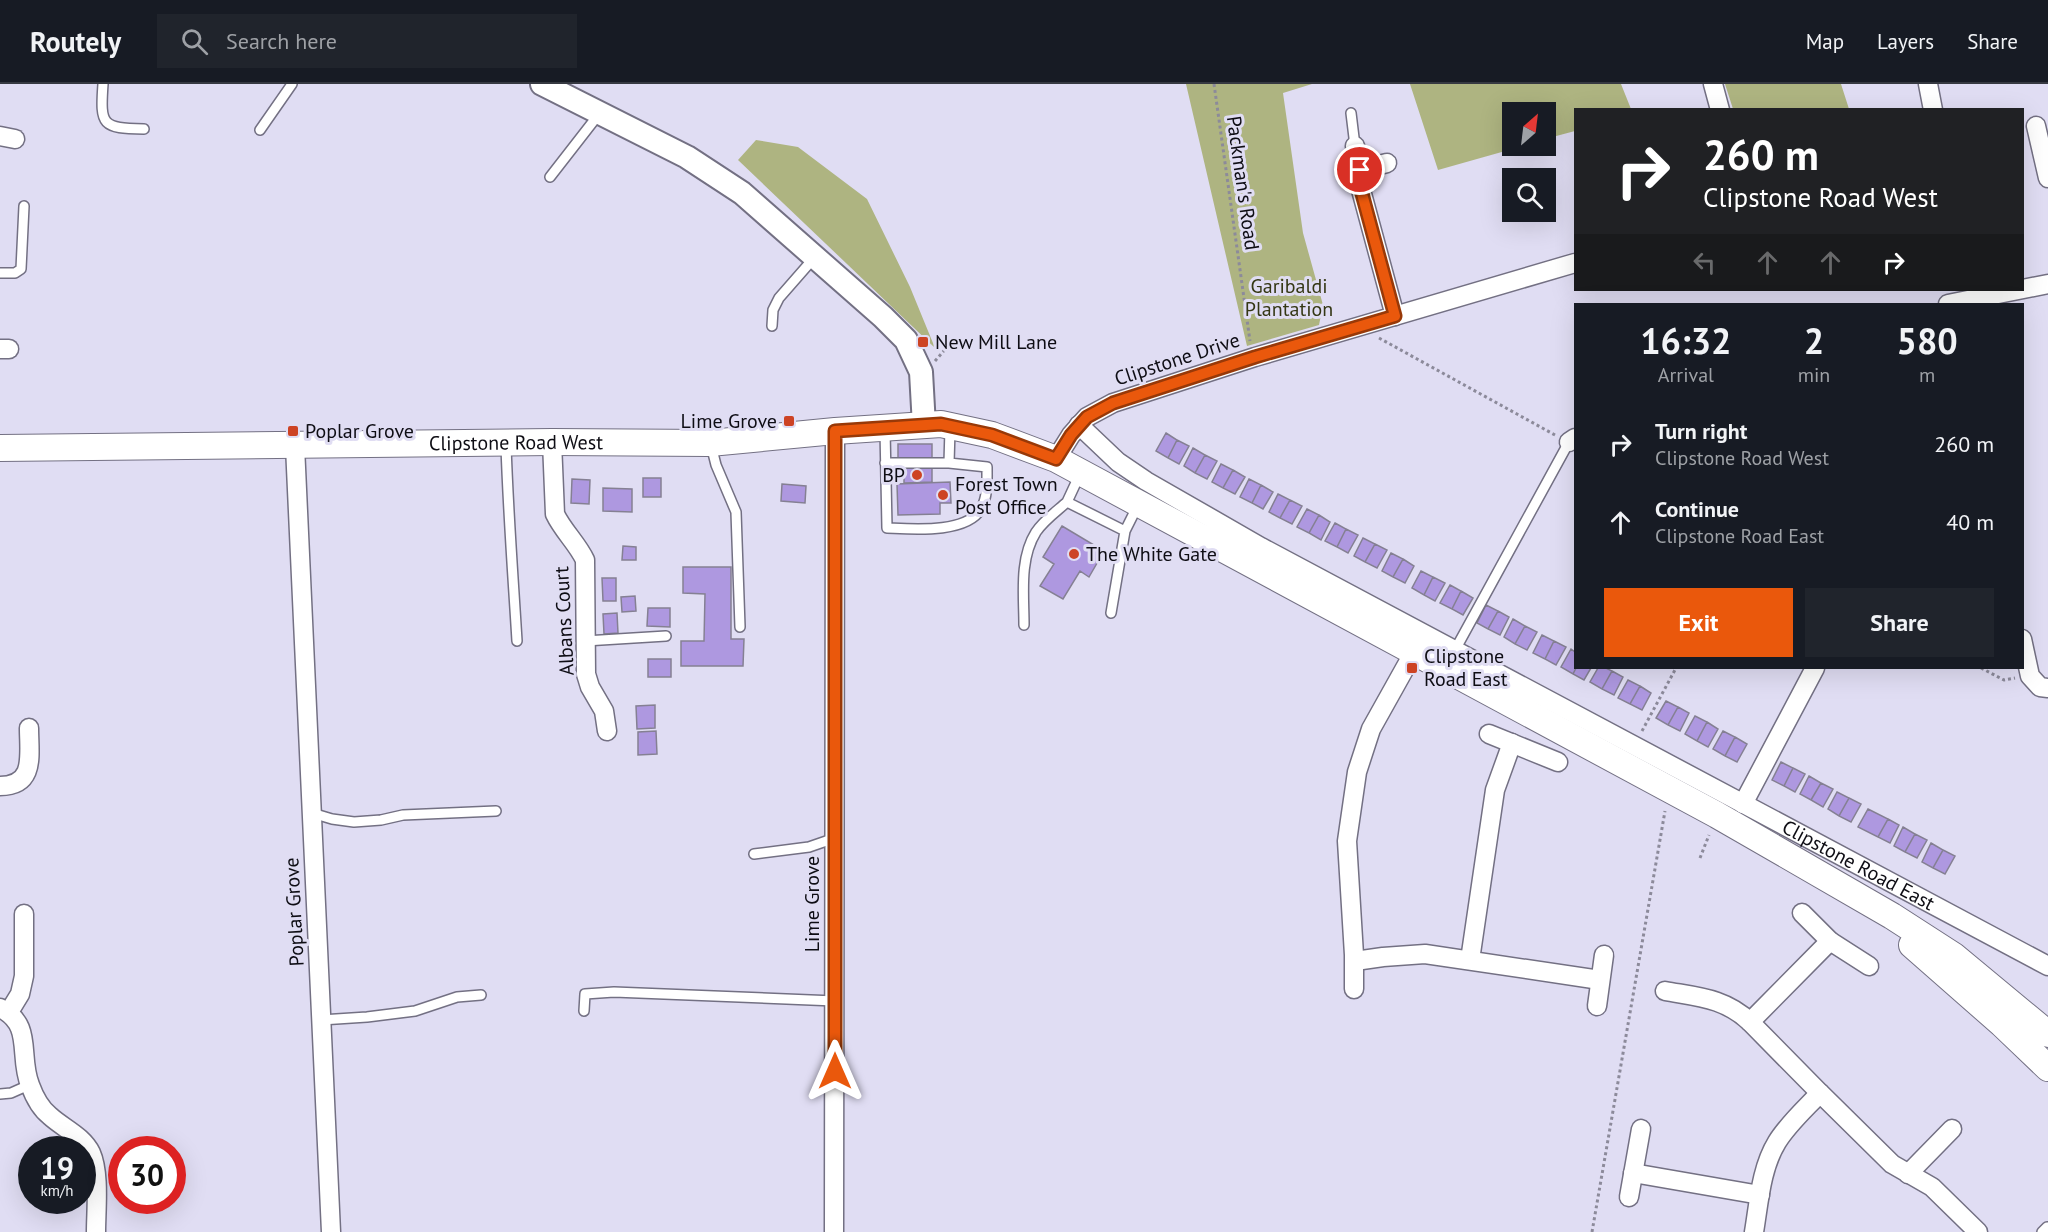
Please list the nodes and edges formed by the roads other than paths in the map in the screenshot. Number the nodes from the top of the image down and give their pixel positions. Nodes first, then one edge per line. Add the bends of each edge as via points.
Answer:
1 (103, 84) edge
2 (292, 84) edge
3 (542, 84) edge
4 (1713, 84) edge
5 (1928, 84) edge
6 (1719, 108) edge
7 (1933, 108) edge
8 (1351, 113) dead end
9 (599, 114) junction
10 (2035, 126) edge
11 (144, 129) dead end
12 (260, 130) dead end
13 (1355, 146) joint
14 (1387, 163) dead end
15 (1360, 170) junction
16 (550, 177) dead end
17 (2048, 178) edge
18 (24, 206) dead end
19 (814, 258) junction
20 (1574, 263) edge
21 (0, 273) edge
22 (2048, 284) edge
23 (2024, 289) edge
24 (2013, 291) edge
25 (1953, 303) edge
26 (1395, 316) junction
27 (772, 326) dead end
28 (1079, 425) junction
29 (924, 426) junction
30 (950, 426) junction
31 (885, 428) junction
32 (835, 431) junction
33 (1572, 440) edge
34 (552, 442) junction
35 (506, 443) junction
36 (710, 443) junction
37 (295, 446) junction
38 (0, 448) edge
39 (1056, 459) junction
40 (948, 463) junction
41 (885, 464) junction
42 (1081, 472) junction
43 (1068, 502) junction
44 (1139, 503) junction
45 (1125, 531) junction
46 (1111, 613) dead end
47 (1024, 625) dead end
48 (740, 627) dead end
49 (666, 636) dead end
50 (517, 640) dead end
51 (585, 641) junction
52 (2024, 648) edge
53 (1455, 650) junction
54 (1414, 652) junction
55 (1814, 669) edge
56 (2048, 688) edge
57 (29, 728) dead end
58 (607, 731) dead end
59 (1489, 734) dead end
60 (1512, 743) junction
61 (1558, 762) dead end
62 (0, 786) edge
63 (1743, 804) junction
64 (496, 811) dead end
65 (312, 813) junction
66 (835, 838) junction
67 (754, 854) dead end
68 (1837, 885) junction
69 (1802, 913) dead end
70 (24, 914) dead end
71 (1830, 941) junction
72 (1604, 955) dead end
73 (1470, 960) junction
74 (1354, 961) junction
75 (1869, 966) dead end
76 (2048, 966) edge
77 (1600, 980) junction
78 (1354, 989) dead end
79 (1665, 992) dead end
80 (481, 995) dead end
81 (835, 1001) junction
82 (1597, 1006) dead end
83 (4, 1010) edge
84 (584, 1011) dead end
85 (321, 1020) junction
86 (1750, 1022) junction
87 (2048, 1034) edge
88 (2048, 1068) edge
89 (29, 1084) junction
90 (1820, 1093) junction
91 (0, 1094) edge
92 (1641, 1129) dead end
93 (1952, 1129) dead end
94 (1633, 1173) junction
95 (1908, 1174) junction
96 (1760, 1195) junction
97 (1629, 1197) dead end
98 (2048, 1229) edge
99 (96, 1232) edge
100 (331, 1232) edge
101 (834, 1232) edge
102 (1754, 1232) edge
103 (1977, 1232) edge
104 (2042, 1232) edge

1 - 11 lane via 101,108 105,121 119,128
2 - 12 lane
3 - 9 street
4 - 6 street
5 - 7 street
8 - 13 lane
9 - 16 lane
9 - 19 street via 696,163 741,193
10 - 17 street
13 - 15 street
14 - 15 street
15 - 26 street via 1361,190
18 - 21 lane via 21,269
19 - 27 lane via 779,298
19 - 29 street via 906,340 921,372
20 - 26 street, Clipstone Drive
22 - 23 street
24 - 25 street
26 - 28 street, Clipstone Drive via 1113,403
28 - 39 street, Clipstone Drive
28 - 53 street, Clipstone Road East via 1118,462 1146,481
29 - 30 main road, Clipstone Road East
29 - 31 main road, Clipstone Road West
30 - 39 main road, Clipstone Road East via 992,435
30 - 40 lane
31 - 32 main road, Clipstone Road West
31 - 41 lane
32 - 36 main road, Clipstone Road West
32 - 66 street, Lime Grove
33 - 53 lane
34 - 35 main road, Clipstone Road West
34 - 36 main road, Clipstone Road West
34 - 51 street, Albans Court via 555,514 585,560
35 - 37 main road, Clipstone Road West
35 - 50 lane
36 - 48 lane via 736,512
37 - 38 main road, Clipstone Road West
37 - 65 street, Poplar Grove
39 - 42 main road, Clipstone Road East
40 - 41 lane
40 - 41 lane via 987,466 985,499 980,510 964,523 912,529 886,528
42 - 43 lane
42 - 44 main road, Clipstone Road East
43 - 45 lane
43 - 47 lane via 1037,531 1028,549
44 - 45 lane
44 - 54 main road, Clipstone Road East
45 - 46 lane
49 - 51 lane
51 - 58 street, Albans Court via 586,674 604,711
52 - 56 street via 2030,676 2040,687
53 - 63 street, Clipstone Road East
54 - 68 main road, Clipstone Road East via 1718,815
54 - 74 street via 1371,729 1357,772 1347,841
55 - 63 street
57 - 62 street via 29,769 12,786
59 - 60 street
60 - 61 street
60 - 73 street via 1496,783
63 - 76 street, Clipstone Road East
64 - 65 lane via 403,815 354,822
65 - 85 street, Poplar Grove
66 - 67 lane via 809,847
66 - 81 street, Lime Grove
68 - 87 main road, Clipstone Road East via 1954,956
68 - 88 main road, Clipstone Road East via 1927,957
69 - 71 street
70 - 83 street via 24,976 20,994
71 - 75 street
71 - 86 street
72 - 77 street
73 - 74 street via 1425,954
73 - 77 street
74 - 78 street
77 - 82 street
79 - 86 street via 1724,1003
80 - 85 lane via 457,997 415,1011
81 - 84 lane via 614,992 585,994
81 - 101 street, Lime Grove
83 - 89 street via 17,1020 23,1033
85 - 100 street, Poplar Grove
86 - 90 street
89 - 91 lane
89 - 99 street via 48,1115 78,1137 91,1153
90 - 95 street via 1892,1164
90 - 96 street via 1777,1143
92 - 94 street
93 - 95 street
94 - 96 street
94 - 97 street
95 - 103 street via 1937,1191
96 - 102 street
98 - 104 lane

